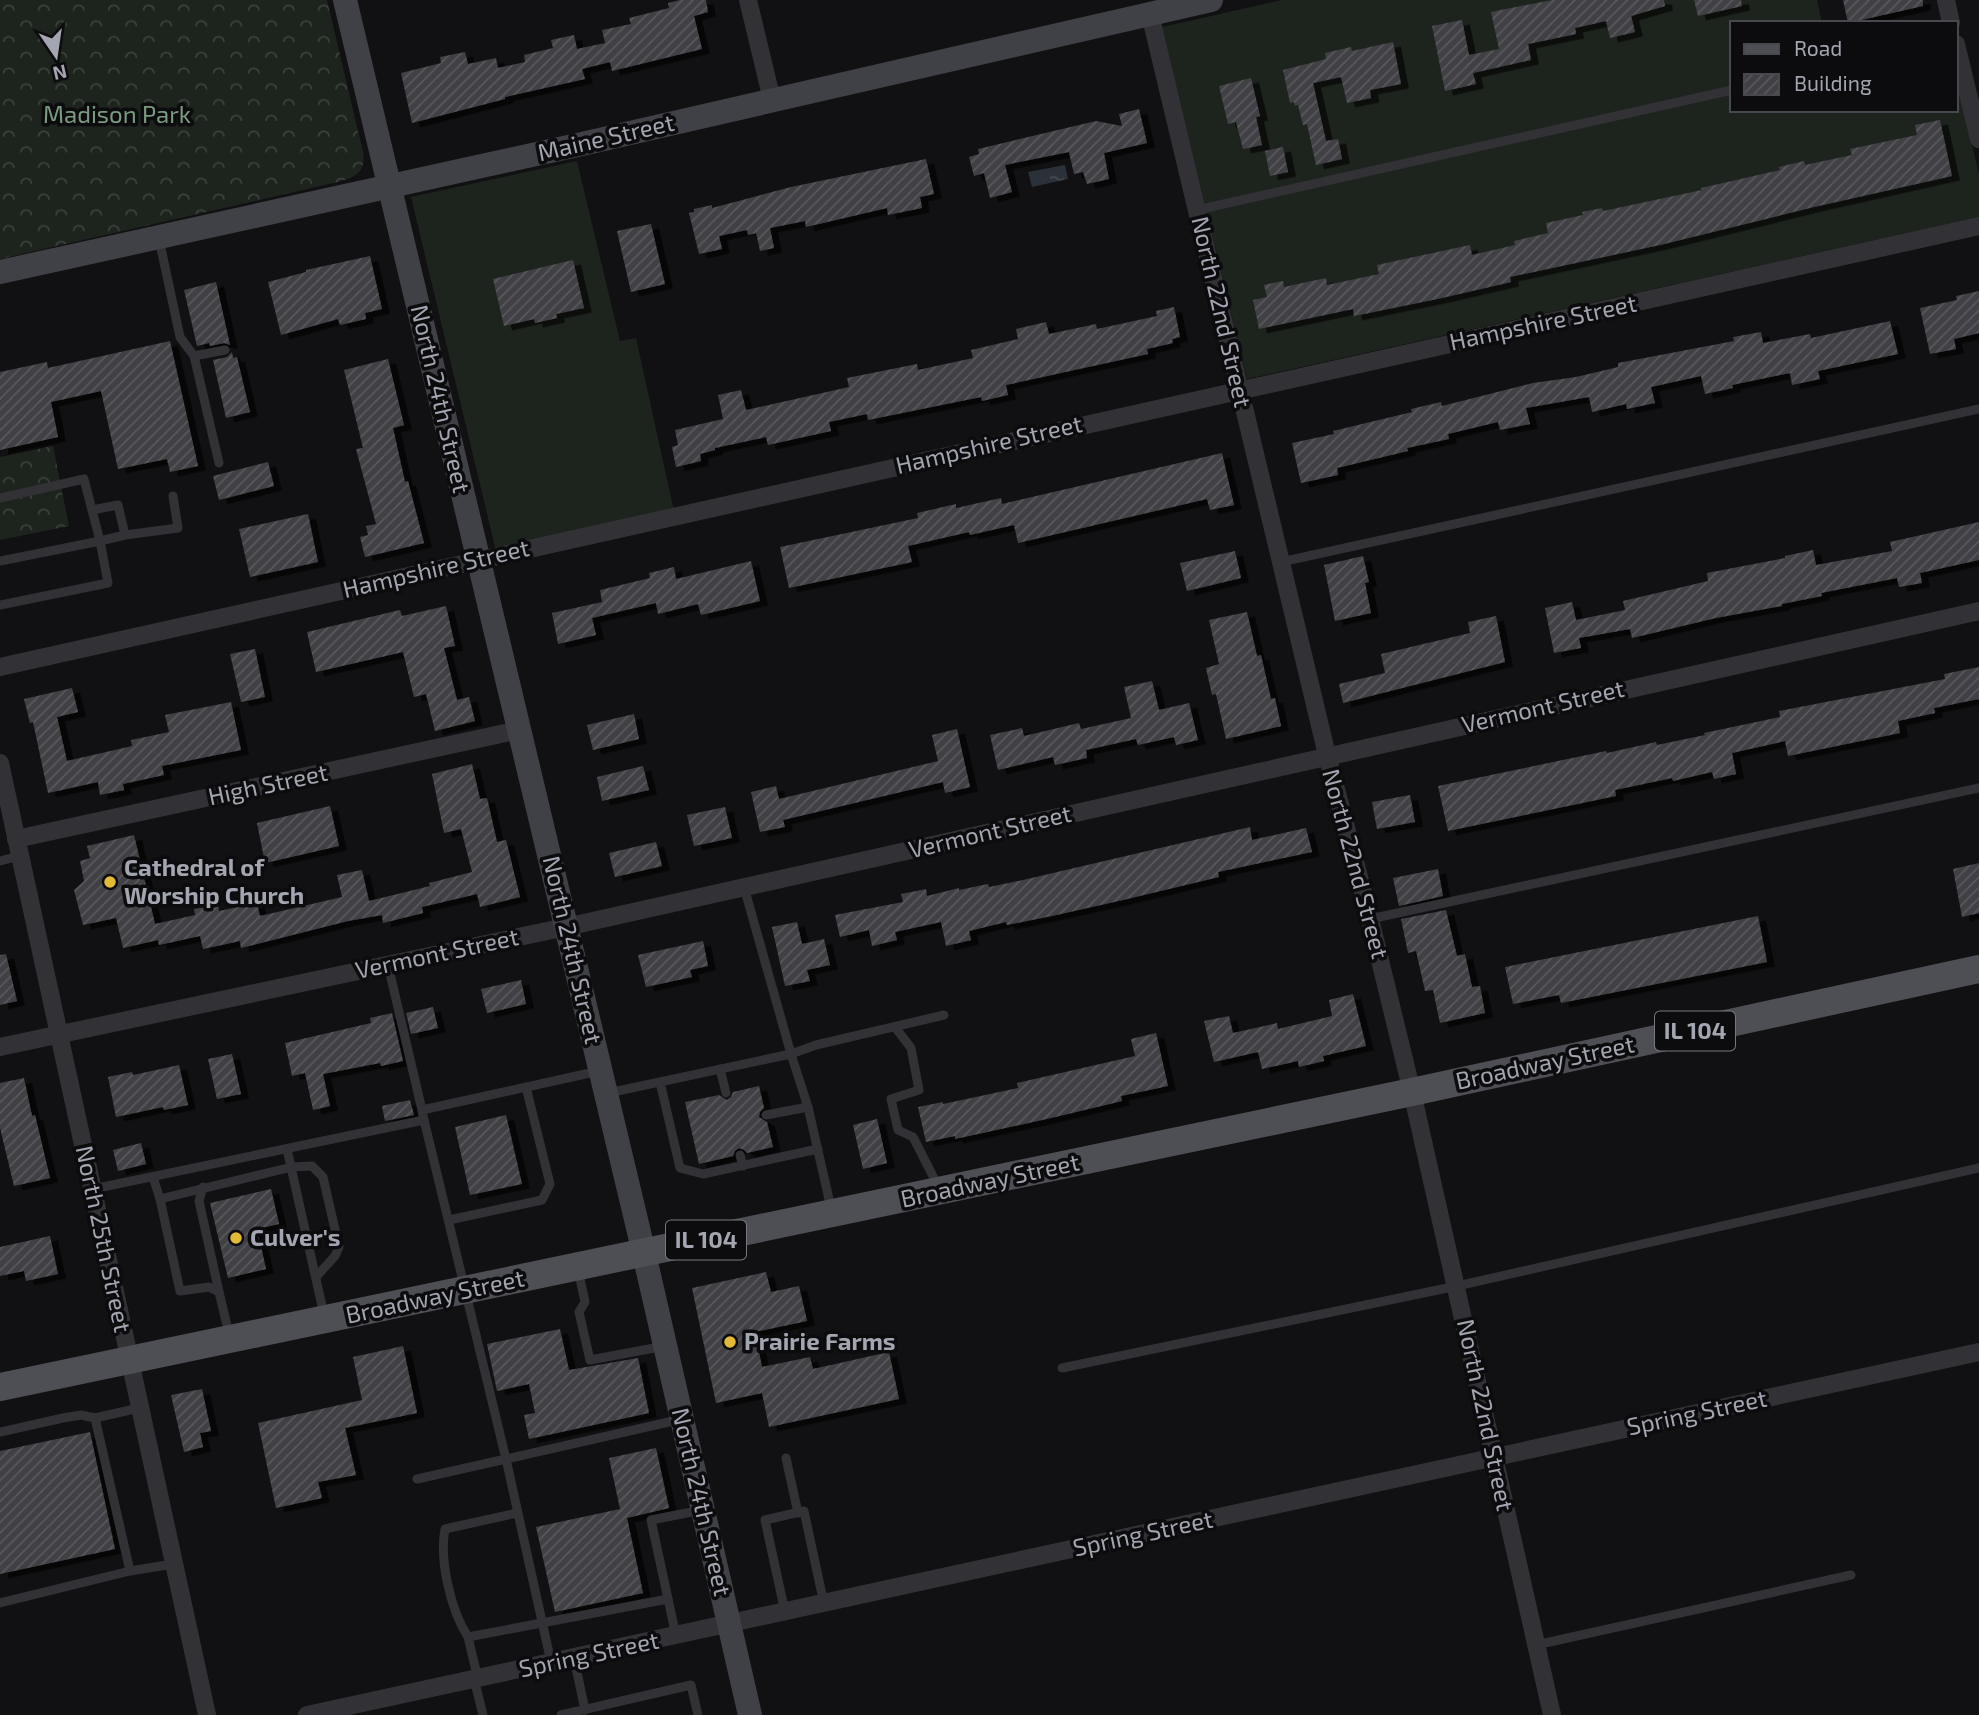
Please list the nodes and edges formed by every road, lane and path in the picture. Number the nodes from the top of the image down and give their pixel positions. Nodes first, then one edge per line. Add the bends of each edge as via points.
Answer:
1 (345, 0) edge
2 (748, 0) edge
3 (1211, 0) edge
4 (1946, 0) edge
5 (1150, 14) junction
6 (1951, 21) edge
7 (1958, 52) edge
8 (1730, 90) edge
9 (772, 100) junction
10 (1979, 139) edge
11 (389, 186) junction
12 (1197, 210) junction
13 (1979, 226) edge
14 (158, 237) junction
15 (0, 272) edge
16 (225, 350) dead end
17 (194, 356) junction
18 (1240, 390) junction
19 (1979, 409) edge
20 (219, 463) dead end
21 (173, 496) dead end
22 (0, 498) edge
23 (92, 510) junction
24 (125, 535) junction
25 (100, 541) junction
26 (478, 559) junction
27 (0, 561) edge
28 (1281, 562) junction
29 (0, 605) edge
30 (1979, 611) edge
31 (0, 667) edge
32 (519, 730) junction
33 (1327, 755) junction
34 (0, 763) edge
35 (1979, 788) edge
36 (18, 848) junction
37 (0, 861) edge
38 (744, 887) junction
39 (1370, 919) junction
40 (566, 927) junction
41 (388, 965) junction
42 (1979, 969) edge
43 (944, 1016) dead end
44 (895, 1027) junction
45 (59, 1035) junction
46 (0, 1046) edge
47 (791, 1054) junction
48 (720, 1069) junction
49 (603, 1082) junction
50 (660, 1082) junction
51 (526, 1087) junction
52 (1412, 1092) junction
53 (726, 1093) dead end
54 (808, 1107) junction
55 (422, 1110) junction
56 (766, 1115) dead end
57 (424, 1121) junction
58 (287, 1149) junction
59 (818, 1149) junction
60 (740, 1155) dead end
61 (743, 1166) junction
62 (292, 1167) junction
63 (1979, 1168) edge
64 (153, 1177) junction
65 (203, 1187) junction
66 (93, 1189) junction
67 (940, 1191) junction
68 (160, 1199) junction
69 (833, 1213) junction
70 (449, 1220) junction
71 (643, 1253) junction
72 (578, 1267) junction
73 (316, 1277) junction
74 (1457, 1286) junction
75 (466, 1290) junction
76 (219, 1292) junction
77 (325, 1320) junction
78 (231, 1340) junction
79 (665, 1346) junction
80 (1979, 1352) edge
81 (129, 1361) junction
82 (1062, 1368) dead end
83 (0, 1387) edge
84 (139, 1408) junction
85 (95, 1418) junction
86 (682, 1419) junction
87 (0, 1432) edge
88 (1493, 1457) junction
89 (786, 1458) dead end
90 (506, 1460) junction
91 (417, 1479) dead end
92 (703, 1510) junction
93 (517, 1513) junction
94 (798, 1513) junction
95 (173, 1564) junction
96 (130, 1571) junction
97 (1851, 1575) dead end
98 (668, 1599) junction
99 (0, 1603) edge
100 (824, 1604) junction
101 (785, 1612) junction
102 (543, 1624) junction
103 (729, 1625) junction
104 (676, 1636) junction
105 (468, 1637) junction
106 (1536, 1645) junction
107 (574, 1658) junction
108 (551, 1663) junction
109 (476, 1679) junction
110 (584, 1710) junction
111 (207, 1715) edge
112 (307, 1715) edge
113 (483, 1715) edge
114 (561, 1715) edge
115 (698, 1715) edge
116 (750, 1715) edge
117 (1552, 1715) edge

1 - 11 main road, North 24th Street
2 - 9 street
3 - 5 main road, Maine Street
4 - 6 street
5 - 9 main road, Maine Street
5 - 12 street, North 22nd Street
7 - 10 street
8 - 12 lane
9 - 11 main road, Maine Street
11 - 14 main road, Maine Street
11 - 26 main road, North 24th Street
12 - 18 street, North 22nd Street
13 - 18 street, Hampshire Street
14 - 15 main road, Maine Street
14 - 17 lane via 180,337
16 - 17 lane
17 - 20 lane
18 - 26 street, Hampshire Street
18 - 28 street, North 22nd Street
19 - 28 lane
21 - 24 lane via 178,528
22 - 23 lane via 84,479
23 - 24 lane via 118,505
23 - 25 lane
24 - 25 lane
25 - 27 lane
25 - 29 lane via 108,583
26 - 31 street, Hampshire Street
26 - 32 main road, North 24th Street
28 - 33 street, North 22nd Street
30 - 33 street, Vermont Street
32 - 36 street, High Street
32 - 40 main road, North 24th Street
33 - 38 street, Vermont Street
33 - 39 street, North 22nd Street
34 - 36 street, North 25th Street
35 - 39 lane
36 - 37 lane
36 - 45 street, North 25th Street
38 - 40 street, Vermont Street
38 - 47 lane
39 - 52 street, North 22nd Street
40 - 41 street, Vermont Street
40 - 49 main road, North 24th Street
41 - 45 street, Vermont Street
41 - 55 lane
42 - 52 main road, Broadway Street / IL 104
43 - 44 lane
44 - 47 lane
44 - 67 lane via 911,1048 919,1090 891,1099 898,1130 913,1137
45 - 46 street, Vermont Street
45 - 66 street, North 25th Street
47 - 48 lane
47 - 54 lane
48 - 50 lane
48 - 53 lane
49 - 50 lane
49 - 51 lane
49 - 71 main road, North 24th Street
50 - 61 lane via 680,1168 703,1174
51 - 55 lane
51 - 70 lane via 550,1184 542,1200
52 - 67 main road, Broadway Street / IL 104
52 - 74 street, North 22nd Street
54 - 56 lane
54 - 59 lane
55 - 57 lane
57 - 58 lane
57 - 70 lane
58 - 62 lane
58 - 64 lane
59 - 61 lane
59 - 69 lane
60 - 61 lane
62 - 65 lane
62 - 73 lane
62 - 73 lane via 313,1166 323,1177 339,1247
63 - 74 lane
64 - 66 lane
64 - 68 lane
65 - 68 lane
65 - 76 lane via 199,1201
66 - 81 street, North 25th Street
67 - 69 main road, Broadway Street / IL 104
68 - 76 lane via 180,1291 209,1287
69 - 71 main road, Broadway Street / IL 104
70 - 75 lane
71 - 72 main road, Broadway Street / IL 104
71 - 79 main road, North 24th Street
72 - 75 main road, Broadway Street / IL 104
72 - 79 lane via 585,1302 579,1312 590,1360
73 - 77 lane
74 - 82 lane
74 - 88 street, North 22nd Street
75 - 77 main road, Broadway Street / IL 104
75 - 90 lane
76 - 78 lane
77 - 78 main road, Broadway Street / IL 104
78 - 81 main road, Broadway Street / IL 104
79 - 86 main road, North 24th Street
80 - 88 street, Spring Street
81 - 83 main road, Broadway Street / IL 104
81 - 84 street, North 25th Street
84 - 85 lane
84 - 95 street, North 25th Street
85 - 87 lane via 81,1415
85 - 96 lane
86 - 90 lane
86 - 92 main road, North 24th Street
88 - 100 street, Spring Street
88 - 106 street, North 22nd Street
89 - 94 lane
90 - 91 lane
90 - 93 lane
92 - 98 lane via 651,1520
92 - 103 main road, North 24th Street
93 - 102 lane
93 - 105 lane via 445,1530 442,1547 449,1584 459,1623
94 - 100 lane via 804,1511
94 - 101 lane via 765,1520
95 - 96 lane
95 - 111 street, North 25th Street
96 - 99 lane
97 - 106 lane
98 - 102 lane
98 - 104 lane
100 - 101 street, Spring Street
101 - 103 street, Spring Street
102 - 105 lane
102 - 108 lane
103 - 104 street, Spring Street
103 - 116 main road, North 24th Street
104 - 107 street, Spring Street
105 - 109 lane
106 - 117 street, North 22nd Street
107 - 108 street, Spring Street
107 - 110 lane
108 - 109 street, Spring Street
109 - 112 street, Spring Street
109 - 113 lane
110 - 114 lane
110 - 115 lane via 691,1685

